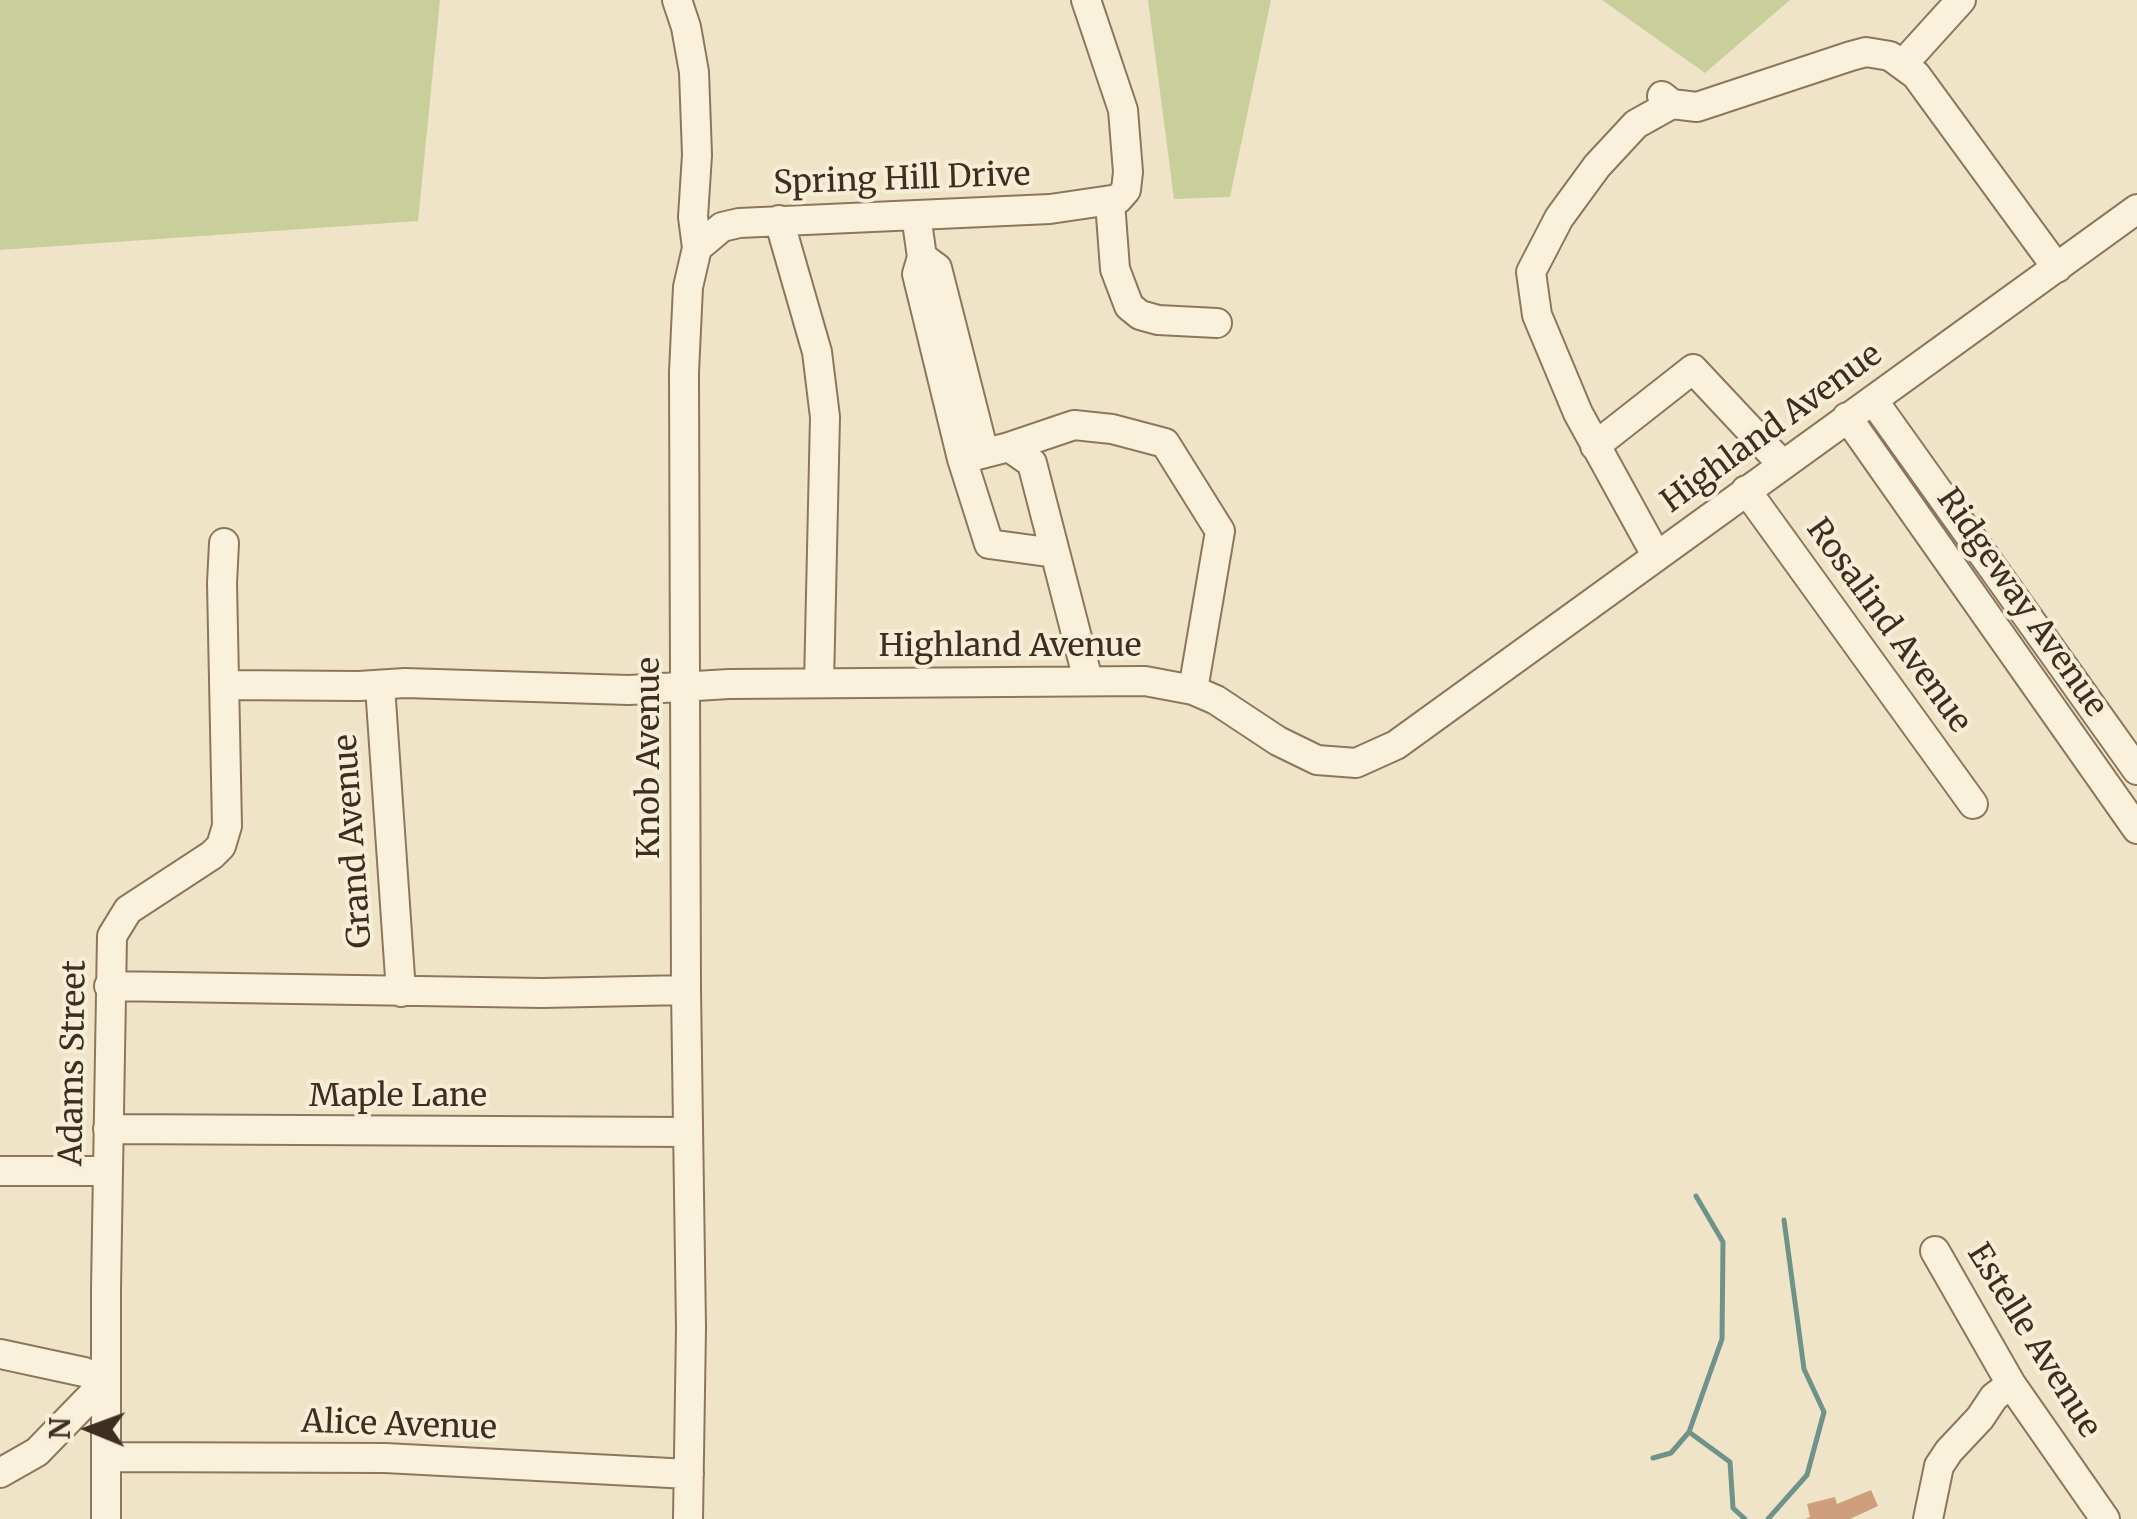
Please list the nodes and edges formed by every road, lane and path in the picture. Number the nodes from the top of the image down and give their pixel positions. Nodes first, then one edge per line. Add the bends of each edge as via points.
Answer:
1 (677, 0) edge
2 (1086, 0) edge
3 (1961, 0) edge
4 (1902, 64) junction
5 (1114, 201) junction
6 (2137, 209) edge
7 (916, 216) junction
8 (779, 220) junction
9 (697, 248) junction
10 (2057, 268) junction
11 (1217, 323) dead end
12 (1873, 400) junction
13 (1847, 418) junction
14 (1595, 446) junction
15 (985, 453) junction
16 (1782, 464) junction
17 (1746, 490) junction
18 (224, 543) dead end
19 (1055, 553) junction
20 (1656, 555) junction
21 (1088, 680) junction
22 (818, 683) junction
23 (226, 684) junction
24 (380, 686) junction
25 (685, 688) junction
26 (1193, 690) junction
27 (2137, 770) edge
28 (1973, 804) dead end
29 (2137, 829) edge
30 (109, 986) junction
31 (686, 990) junction
32 (401, 992) junction
33 (108, 1129) junction
34 (688, 1132) junction
35 (0, 1172) edge
36 (107, 1172) junction
37 (1935, 1251) dead end
38 (0, 1354) edge
39 (106, 1381) junction
40 (2011, 1384) junction
41 (106, 1457) junction
42 (0, 1473) edge
43 (689, 1474) junction
44 (106, 1519) edge
45 (688, 1519) edge
46 (1928, 1519) edge
47 (2105, 1519) edge

1 - 9 street, Knob Avenue via 694,72
2 - 5 street via 1124,110 1128,172 1126,190
3 - 4 street
4 - 10 street
4 - 14 street via 1866,52 1697,107 1667,100 1597,166 1531,272 1537,315
5 - 7 street, Spring Hill Drive
5 - 11 street via 1115,269 1130,306 1158,320
6 - 10 street, Highland Avenue
7 - 8 street, Spring Hill Drive
7 - 15 street via 922,257 937,268
8 - 9 street, Spring Hill Drive via 722,227
8 - 22 street via 817,352 825,417
9 - 25 street, Knob Avenue via 684,372
10 - 12 street, Highland Avenue
12 - 13 street, Highland Avenue
12 - 27 street, Ridgeway Avenue
13 - 16 street, Highland Avenue
13 - 29 street, Ridgeway Avenue
14 - 16 street via 1693,369
14 - 20 street
15 - 19 street via 1032,463
15 - 19 street via 990,544
15 - 26 street via 1074,425 1165,443 1220,531
16 - 17 street, Highland Avenue
17 - 20 street, Highland Avenue
17 - 28 street, Rosalind Avenue
18 - 23 street, Adams Street
19 - 21 street
20 - 26 street, Highland Avenue via 1396,745 1356,763 1298,752
21 - 22 street, Highland Avenue
21 - 26 street, Highland Avenue
22 - 25 street, Highland Avenue
23 - 24 street, Highland Avenue
23 - 30 street, Adams Street via 227,826 221,846 118,922
24 - 25 street, Highland Avenue
24 - 32 street, Grand Avenue
25 - 31 street, Knob Avenue
30 - 32 street
30 - 33 street, Adams Street
31 - 32 street
31 - 34 street, Knob Avenue
33 - 34 street, Maple Lane
33 - 36 street, Adams Street
34 - 43 street, Knob Avenue
35 - 36 street
36 - 39 street, Adams Street
37 - 40 street, Estelle Avenue
38 - 39 street
39 - 41 street, Adams Street
39 - 42 street via 38,1452
40 - 46 street via 1948,1451
40 - 47 street, Estelle Avenue
41 - 43 street, Alice Avenue via 385,1458
41 - 44 street, Adams Street
43 - 45 street, Knob Avenue

